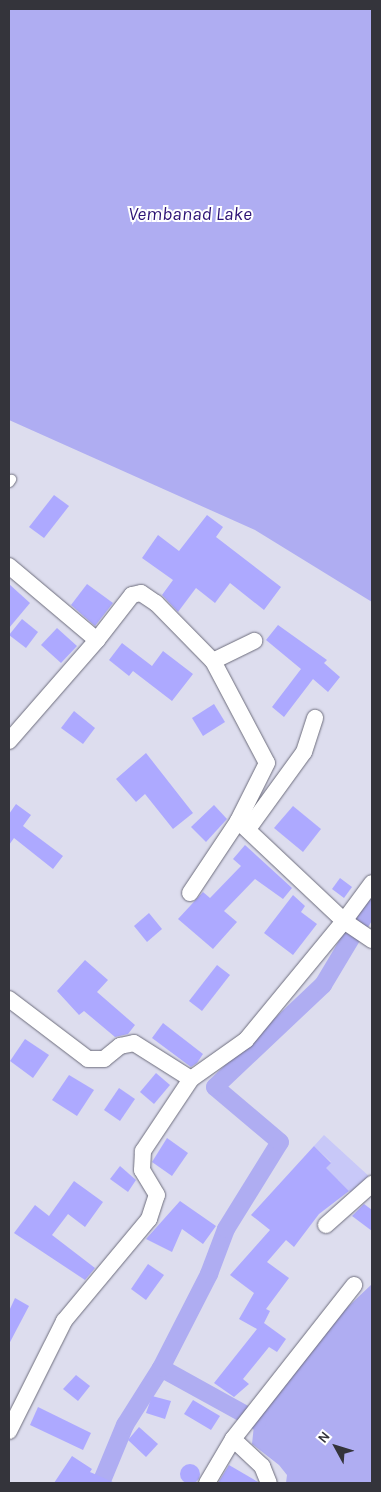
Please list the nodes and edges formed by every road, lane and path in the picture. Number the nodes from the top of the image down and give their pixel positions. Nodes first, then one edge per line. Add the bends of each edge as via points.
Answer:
1 (9, 566) edge
2 (97, 640) junction
3 (254, 641) dead end
4 (213, 661) junction
5 (315, 718) dead end
6 (9, 741) edge
7 (243, 825) junction
8 (372, 883) edge
9 (190, 893) dead end
10 (357, 929) edge
11 (9, 999) edge
12 (191, 1079) junction
13 (372, 1184) edge
14 (326, 1225) dead end
15 (354, 1285) dead end
16 (240, 1430) junction
17 (9, 1432) edge
18 (207, 1483) edge
19 (269, 1483) edge

1 - 2 street
2 - 4 street via 132,595 141,593
2 - 6 street
3 - 4 street
4 - 7 street via 267,763
5 - 7 street via 304,752
7 - 9 street
7 - 10 street
8 - 10 street
10 - 12 street via 246,1040
11 - 12 street via 88,1059 104,1059 120,1046 134,1043
12 - 17 street via 143,1151 142,1170 157,1195 149,1219 64,1321
13 - 14 street
15 - 16 street
16 - 18 street
16 - 19 street

